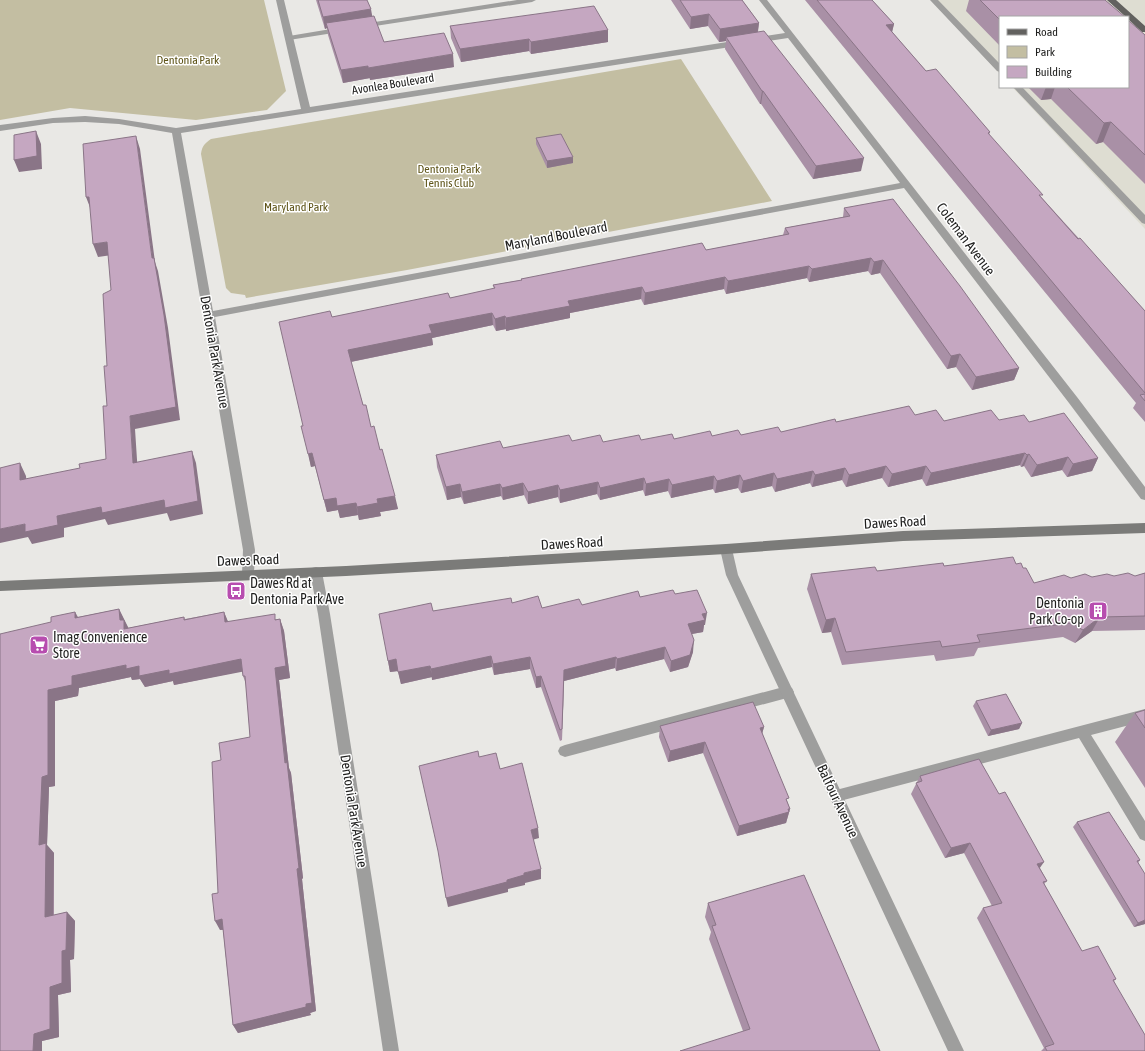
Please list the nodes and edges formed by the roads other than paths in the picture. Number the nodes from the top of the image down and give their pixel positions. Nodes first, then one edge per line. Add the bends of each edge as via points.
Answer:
1 (280, 0) edge
2 (532, 0) edge
3 (763, 0) edge
4 (934, 0) edge
5 (1111, 0) edge
6 (1145, 30) edge
7 (789, 35) junction
8 (289, 38) junction
9 (999, 68) edge
10 (1018, 88) edge
11 (306, 110) junction
12 (0, 128) edge
13 (176, 130) junction
14 (908, 185) junction
15 (1145, 222) edge
16 (209, 315) junction
17 (1145, 496) edge
18 (1145, 528) edge
19 (726, 549) junction
20 (316, 572) junction
21 (248, 574) junction
22 (0, 586) edge
23 (787, 692) junction
24 (1145, 715) edge
25 (1082, 732) junction
26 (565, 751) dead end
27 (836, 796) junction
28 (1145, 834) edge
29 (390, 1051) edge
30 (956, 1051) edge

1 - 8 street
2 - 8 street
3 - 7 street, Coleman Avenue
4 - 9 street
5 - 6 main road
7 - 11 street, Avonlea Boulevard
7 - 14 street, Coleman Avenue
8 - 11 street
10 - 15 street
11 - 13 street, Avonlea Boulevard
12 - 13 street, Avonlea Boulevard via 47,121 85,119
13 - 16 street, Dentonia Park Avenue
14 - 16 street, Maryland Boulevard
14 - 17 street, Coleman Avenue
16 - 21 street, Dentonia Park Avenue via 249,550
18 - 19 street, Dawes Road via 903,536
19 - 20 street, Dawes Road
19 - 23 street, Balfour Avenue via 732,575
20 - 21 street, Dawes Road
20 - 29 street, Dentonia Park Avenue
21 - 22 street, Dawes Road
23 - 26 street
23 - 27 street, Balfour Avenue
24 - 25 street
25 - 27 street
25 - 28 street
27 - 30 street, Balfour Avenue

